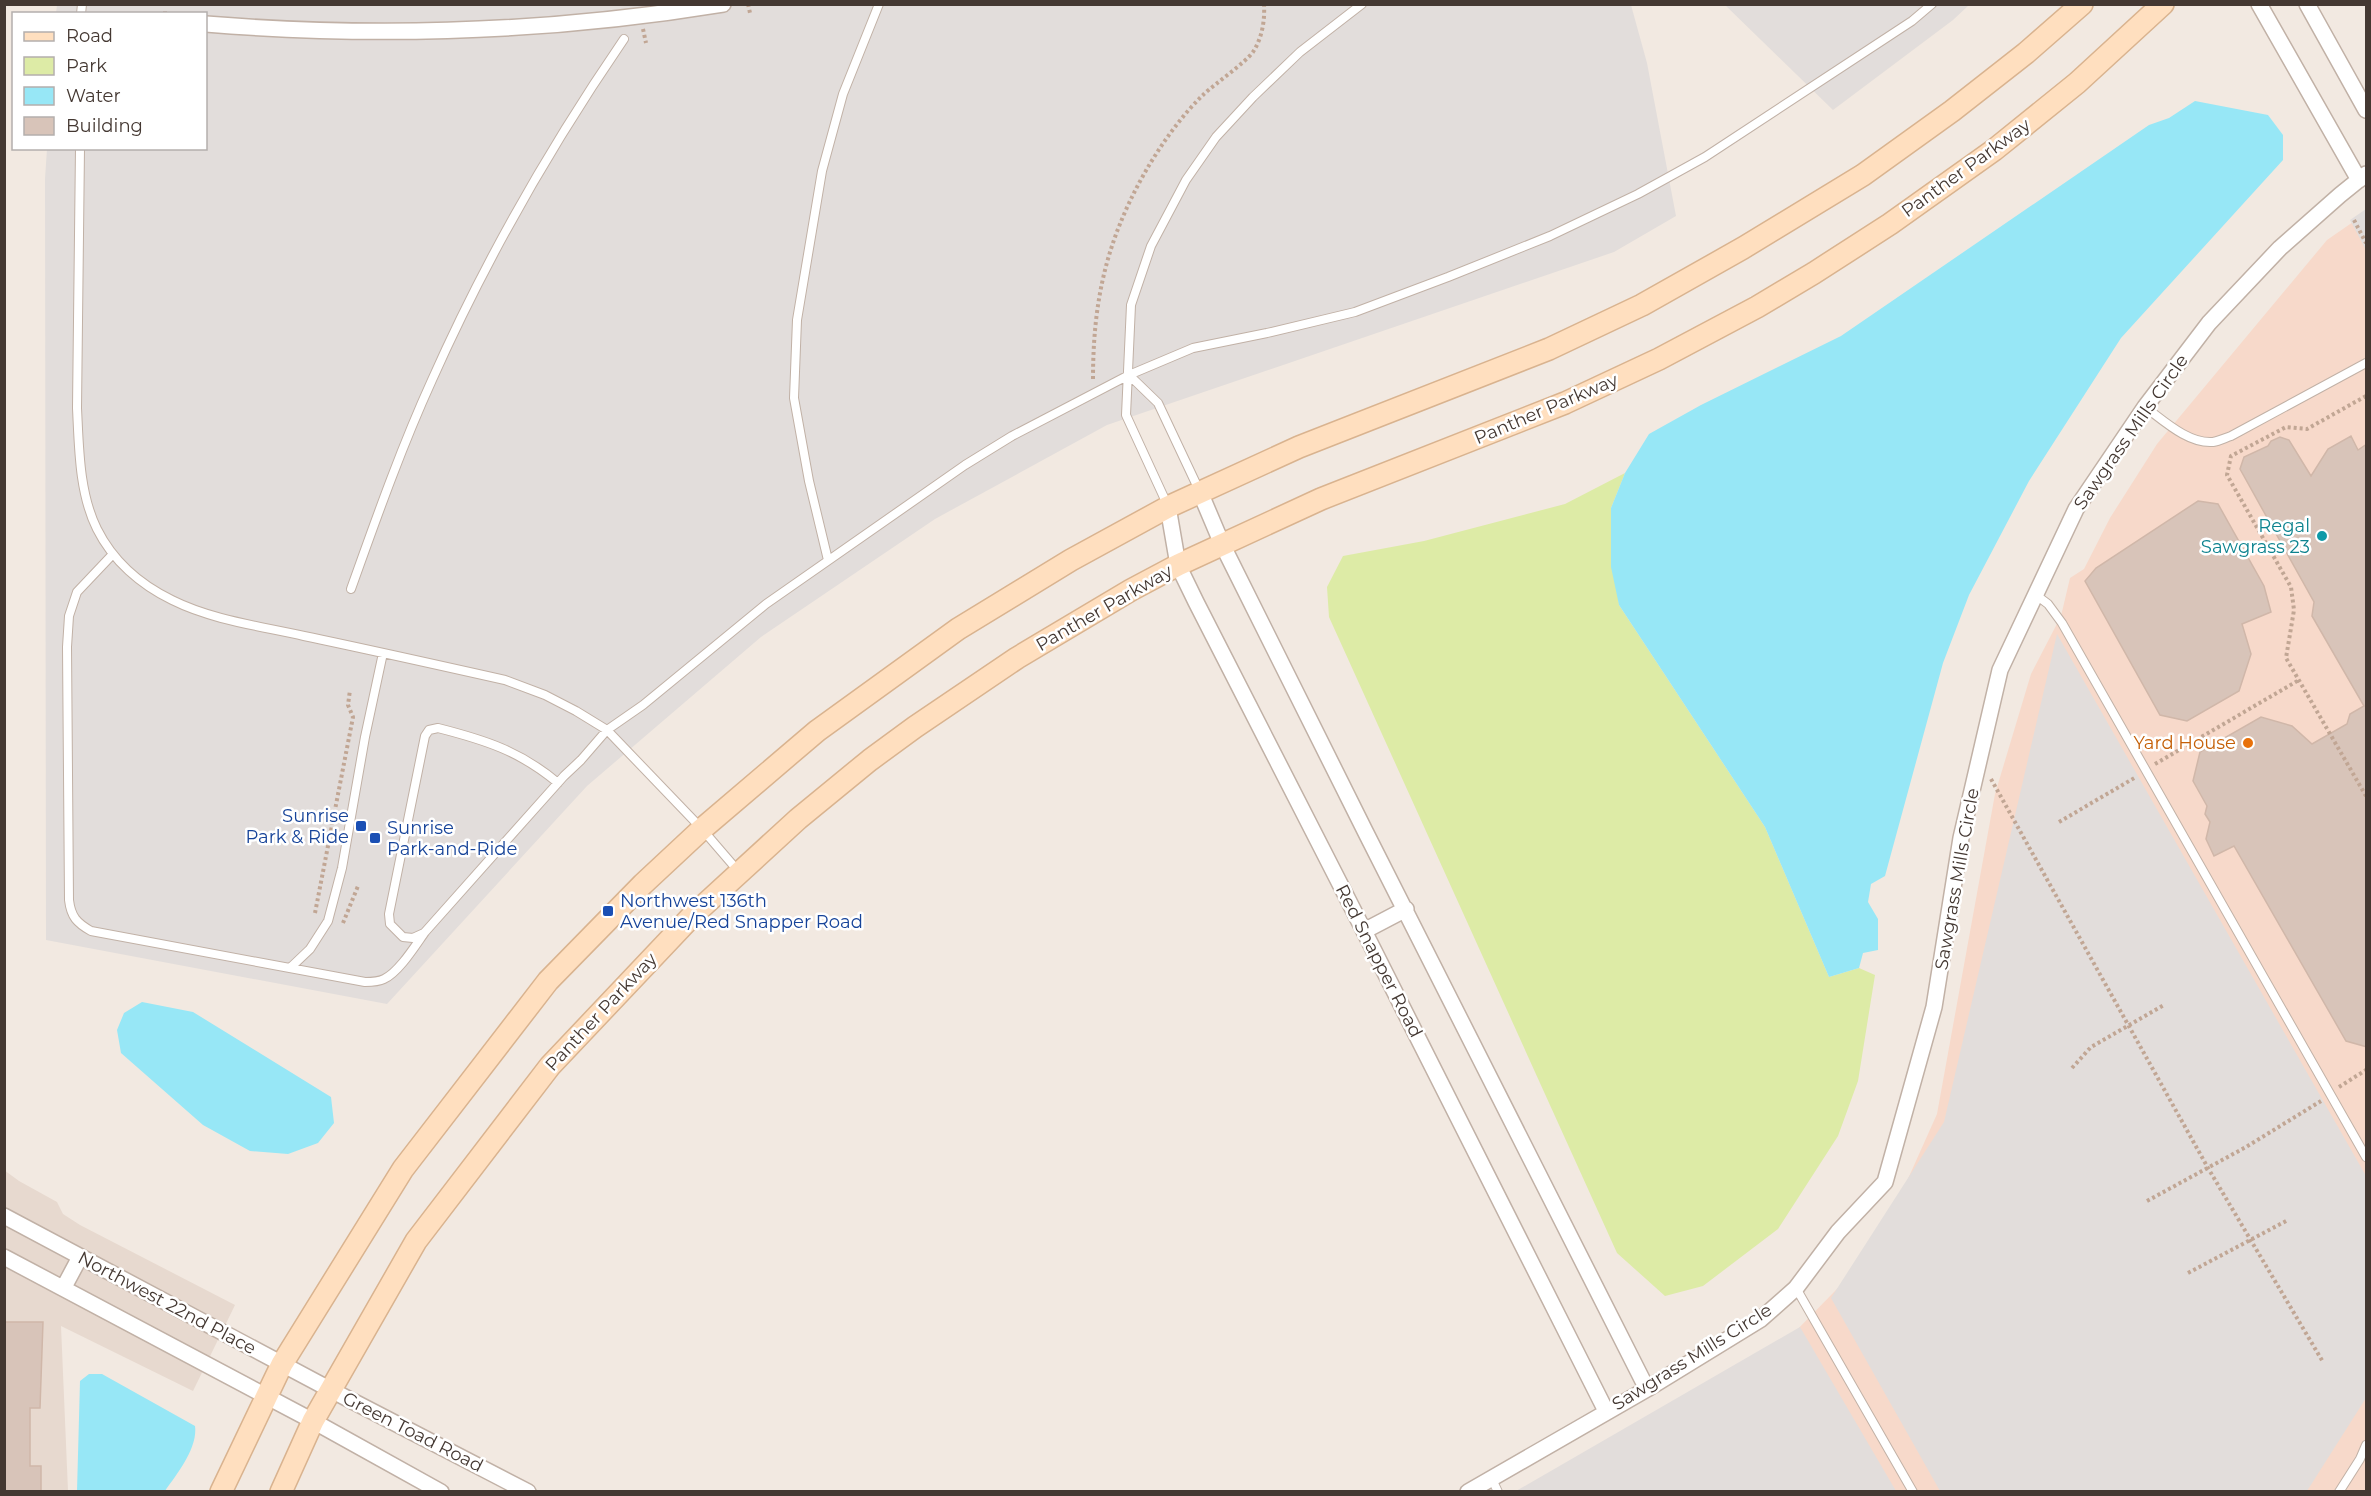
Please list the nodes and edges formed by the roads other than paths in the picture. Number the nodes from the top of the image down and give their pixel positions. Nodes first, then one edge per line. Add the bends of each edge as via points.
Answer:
1 (723, 4) edge
2 (879, 4) edge
3 (1362, 4) edge
4 (1932, 4) edge
5 (2082, 4) edge
6 (2163, 4) edge
7 (2259, 4) edge
8 (2307, 4) edge
9 (207, 24) edge
10 (624, 39) dead end
11 (2367, 110) edge
12 (80, 150) edge
13 (2363, 177) edge
14 (2367, 363) edge
15 (1129, 375) junction
16 (2145, 407) junction
17 (1200, 492) junction
18 (1168, 507) junction
19 (1222, 544) junction
20 (113, 554) junction
21 (828, 560) junction
22 (1178, 565) junction
23 (351, 589) dead end
24 (2036, 595) junction
25 (383, 653) junction
26 (607, 730) junction
27 (558, 783) junction
28 (702, 829) junction
29 (739, 872) junction
30 (1406, 909) junction
31 (1364, 930) junction
32 (425, 932) junction
33 (290, 968) junction
34 (2367, 1157) edge
35 (4, 1216) edge
36 (4, 1257) edge
37 (80, 1257) junction
38 (64, 1287) junction
39 (1796, 1288) junction
40 (282, 1364) junction
41 (1647, 1389) junction
42 (331, 1390) junction
43 (266, 1396) junction
44 (1606, 1411) junction
45 (313, 1420) junction
46 (2367, 1445) edge
47 (1495, 1485) edge
48 (221, 1491) edge
49 (281, 1491) edge
50 (441, 1491) edge
51 (528, 1491) edge
52 (1468, 1491) edge
53 (1913, 1491) edge
54 (2339, 1491) edge

1 - 9 street via 640,17 469,29 335,31
2 - 21 lane via 843,94 824,162 797,320 794,398
3 - 15 lane via 1300,52 1253,97 1216,137 1186,180 1151,246 1131,305
4 - 15 lane via 1705,157 1550,236 1355,312 1193,348
5 - 17 main road via 1961,104 1863,175 1642,305 1549,349 1309,443
6 - 19 main road, Panther Parkway via 2077,83 1994,150 1890,224 1757,307 1565,403 1321,498
7 - 13 street
8 - 11 street
10 - 23 lane via 540,169 456,327 406,441
12 - 20 lane via 79,451 97,528
13 - 16 street, Sawgrass Mills Circle via 2280,248 2210,323
14 - 16 lane via 2214,442 2199,441 2173,428
15 - 17 lane via 1158,403
15 - 18 lane via 1126,415
15 - 21 lane via 965,465
16 - 24 street, Sawgrass Mills Circle via 2076,509
17 - 18 main road
17 - 19 street
18 - 22 street, Red Snapper Road
18 - 28 main road via 958,629 817,730
19 - 22 main road, Panther Parkway
19 - 30 street
20 - 25 lane via 135,578 173,601 222,618
20 - 33 lane via 77,592 69,616 70,914 91,930
21 - 26 lane
22 - 29 main road, Panther Parkway via 1050,637 915,727 824,797
22 - 31 street, Red Snapper Road
24 - 34 lane via 2062,623
24 - 39 street, Sawgrass Mills Circle via 2000,670 1961,838 1934,1007 1885,1182 1838,1232
25 - 26 lane via 505,680 545,695
25 - 33 lane via 342,868 328,921 310,949
26 - 27 lane
26 - 28 lane
27 - 32 lane
27 - 32 lane via 502,747 438,728 429,730 389,914 390,924 404,938
28 - 29 lane
28 - 40 main road via 548,981 403,1170
29 - 42 main road, Panther Parkway via 662,946 550,1066 416,1241
30 - 31 street
30 - 41 street
31 - 44 street, Red Snapper Road
32 - 33 lane via 410,954 386,978 377,981
35 - 37 street, Northwest 22nd Place
36 - 38 street, Northwest 22nd Place
37 - 38 street
37 - 40 street, Northwest 22nd Place
38 - 43 street, Northwest 22nd Place
39 - 41 street, Sawgrass Mills Circle via 1761,1319
39 - 53 lane
40 - 42 street, Northwest 22nd Place
40 - 43 main road
41 - 44 street, Sawgrass Mills Circle
42 - 45 main road, Panther Parkway
42 - 51 street, Green Toad Road
43 - 45 street, Northwest 22nd Place
43 - 48 main road
44 - 47 street, Sawgrass Mills Circle
45 - 49 main road, Panther Parkway
45 - 50 street, Green Toad Road
46 - 54 lane
47 - 52 street, Sawgrass Mills Circle

